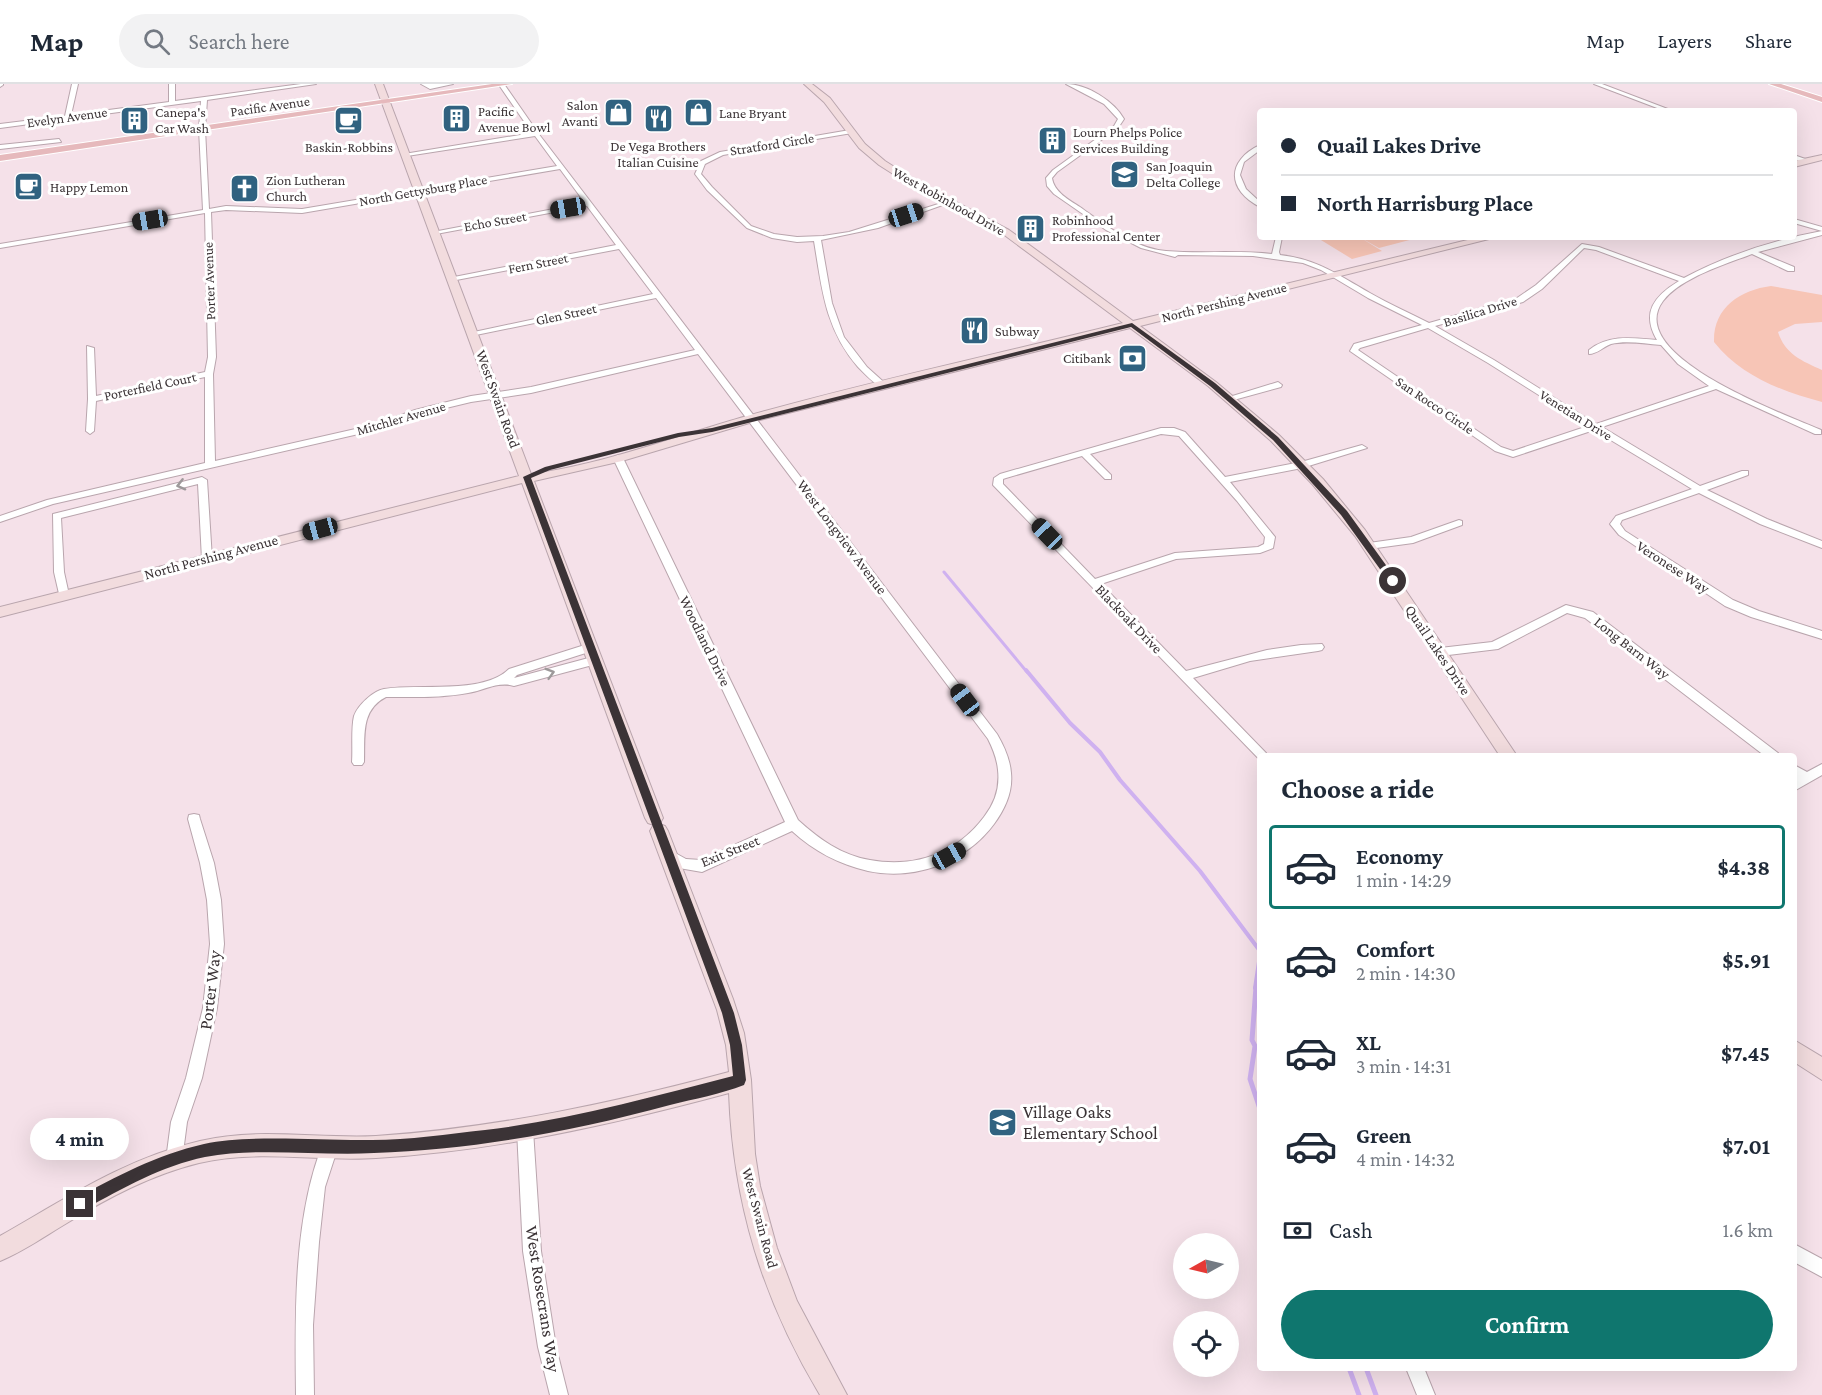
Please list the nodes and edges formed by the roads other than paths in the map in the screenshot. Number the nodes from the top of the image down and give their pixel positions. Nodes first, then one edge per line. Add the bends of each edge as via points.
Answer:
1 (75, 84) edge
2 (172, 84) edge
3 (313, 84) edge
4 (379, 84) edge
5 (424, 84) edge
6 (450, 84) edge
7 (478, 84) edge
8 (501, 84) edge
9 (808, 84) edge
10 (1069, 84) edge
11 (1597, 84) edge
12 (1773, 84) edge
13 (1788, 84) edge
14 (272, 87) edge
15 (1822, 95) edge
16 (204, 99) junction
17 (386, 100) junction
18 (1822, 100) edge
19 (172, 103) junction
20 (1662, 108) edge
21 (68, 117) junction
22 (0, 126) edge
23 (203, 127) junction
24 (850, 132) junction
25 (536, 134) junction
26 (59, 141) dead end
27 (0, 147) edge
28 (1257, 149) edge
29 (407, 154) junction
30 (0, 156) edge
31 (1822, 157) edge
32 (1797, 158) edge
33 (1806, 161) junction
34 (1797, 163) edge
35 (561, 167) junction
36 (421, 191) junction
37 (949, 201) junction
38 (1257, 202) edge
39 (590, 204) junction
40 (207, 211) junction
41 (1797, 222) edge
42 (1822, 231) edge
43 (436, 232) junction
44 (817, 239) junction
45 (1797, 239) edge
46 (1278, 240) edge
47 (1478, 240) edge
48 (1774, 240) edge
49 (1795, 240) edge
50 (1783, 244) junction
51 (0, 246) edge
52 (622, 246) junction
53 (1753, 252) junction
54 (1277, 257) junction
55 (1791, 269) dead end
56 (1331, 272) junction
57 (454, 279) junction
58 (1684, 280) junction
59 (658, 295) junction
60 (1132, 325) junction
61 (1430, 326) junction
62 (474, 334) junction
63 (1664, 343) junction
64 (90, 348) dead end
65 (700, 351) junction
66 (1592, 352) dead end
67 (209, 374) junction
68 (883, 385) junction
69 (1278, 385) dead end
70 (1717, 386) junction
71 (497, 395) junction
72 (1230, 398) junction
73 (92, 399) junction
74 (752, 418) junction
75 (1595, 427) junction
76 (712, 430) junction
77 (90, 431) dead end
78 (1821, 435) edge
79 (1362, 448) dead end
80 (1085, 454) junction
81 (618, 458) junction
82 (210, 465) junction
83 (1302, 465) junction
84 (1745, 473) dead end
85 (527, 477) junction
86 (1108, 477) dead end
87 (1223, 480) junction
88 (1699, 490) junction
89 (0, 519) edge
90 (1459, 523) dead end
91 (1822, 545) edge
92 (1369, 546) junction
93 (207, 559) junction
94 (1095, 583) junction
95 (64, 595) junction
96 (0, 612) edge
97 (1822, 635) edge
98 (1318, 646) dead end
99 (1440, 652) junction
100 (593, 653) junction
101 (1185, 676) junction
102 (1259, 753) edge
103 (1507, 753) edge
104 (1770, 753) edge
105 (358, 762) dead end
106 (1822, 769) edge
107 (1797, 772) edge
108 (1807, 779) junction
109 (1797, 784) edge
110 (194, 819) dead end
111 (793, 824) junction
112 (668, 854) junction
113 (1797, 1052) edge
114 (1822, 1070) edge
115 (740, 1080) junction
116 (525, 1130) junction
117 (330, 1147) junction
118 (174, 1160) junction
119 (0, 1249) edge
120 (1797, 1255) edge
121 (1822, 1268) edge
122 (1416, 1371) edge
123 (305, 1395) edge
124 (559, 1395) edge
125 (834, 1395) edge
126 (1426, 1395) edge

1 - 21 street
2 - 19 street
3 - 14 street, Evelyn Avenue
4 - 17 main road, West Swain Road
5 - 6 street
7 - 17 main road
8 - 17 main road, Pacific Avenue
8 - 25 street, West Longview Avenue
9 - 24 main road, West Robinhood Drive via 827,100
10 - 54 street, Venetian Drive via 1112,107 1121,119 1116,127 1054,171 1049,178 1050,186 1061,197 1130,242 1168,253 1208,259
11 - 20 street
12 - 18 main road
13 - 15 main road
14 - 16 street, Evelyn Avenue
16 - 19 street, Evelyn Avenue
16 - 23 street, Porter Avenue
17 - 23 main road, Pacific Avenue
17 - 29 main road, West Swain Road
19 - 21 street, Evelyn Avenue
21 - 22 street, Evelyn Avenue
23 - 30 main road, Pacific Avenue
23 - 40 street, Porter Avenue
24 - 37 main road, West Robinhood Drive via 892,170
24 - 44 street, Stratford Circle via 732,150 707,159 699,168 700,177 746,225 780,237
25 - 29 street
25 - 35 street, West Longview Avenue
26 - 27 street
28 - 38 street via 1240,162 1236,175 1242,189
29 - 36 main road, West Swain Road
31 - 33 main road
32 - 33 street
33 - 34 main road
35 - 36 street, North Gettysburg Place
35 - 39 street, West Longview Avenue
36 - 40 street, North Gettysburg Place via 302,211
36 - 43 main road, West Swain Road
37 - 44 street, Stratford Circle via 856,231
37 - 60 main road, West Robinhood Drive via 1005,232
39 - 43 street, Echo Street
39 - 52 street, West Longview Avenue
40 - 51 street, North Gettysburg Place
40 - 67 street, Porter Avenue via 212,357
41 - 42 street
42 - 45 street
43 - 57 main road, West Swain Road
44 - 68 street via 837,334 851,355
46 - 54 street
47 - 56 main road, North Pershing Avenue
48 - 50 street
49 - 50 street
50 - 53 street
52 - 57 street, Fern Street
52 - 59 street, West Longview Avenue
53 - 55 street
53 - 58 street
54 - 56 street, Venetian Drive via 1304,261
56 - 60 main road, North Pershing Avenue
56 - 61 street, Venetian Drive
57 - 62 main road, West Swain Road
58 - 61 street, Basilica Drive via 1582,246 1520,300
58 - 63 street via 1665,293 1653,313 1655,329
59 - 62 street, Glen Street
59 - 65 street, West Longview Avenue
60 - 68 main road, North Pershing Avenue
60 - 72 main road, Quail Lakes Drive
61 - 75 street, Venetian Drive
61 - 75 street, San Rocco Circle via 1357,346 1354,351 1504,452 1519,454
62 - 71 main road, West Swain Road
63 - 66 street via 1611,342
63 - 70 street via 1682,363
64 - 73 street, Porterfield Court
65 - 71 street, Mitchler Avenue
65 - 74 street, West Longview Avenue
67 - 73 street, Porterfield Court
67 - 82 street, Porter Avenue
68 - 74 main road, North Pershing Avenue
69 - 72 street
70 - 75 street
70 - 78 street
71 - 82 street, Mitchler Avenue
71 - 85 main road, West Swain Road
72 - 83 main road, Quail Lakes Drive
73 - 77 street, Porterfield Court
74 - 76 main road, North Pershing Avenue
74 - 111 street, West Longview Avenue via 993,737 1005,769 1001,800 985,828 963,848 922,865 870,867 846,861 806,839
75 - 88 street, Venetian Drive
76 - 81 main road, North Pershing Avenue
76 - 85 main road, North Pershing Avenue via 678,435
79 - 83 street
80 - 86 street
80 - 87 street via 1174,430 1185,436
80 - 94 street, Blackoak Drive via 1003,476 998,484
81 - 85 main road, North Pershing Avenue
81 - 111 street, Woodland Drive
82 - 89 street, Mitchler Avenue via 38,506
83 - 87 street
83 - 92 main road, Quail Lakes Drive
84 - 88 street
85 - 93 main road, North Pershing Avenue
85 - 100 main road, West Swain Road
87 - 94 street via 1270,537 1269,546 1260,550 1175,556
88 - 91 street, Venetian Drive
88 - 97 street, Veronese Way via 1619,518 1615,524 1622,533 1729,603
90 - 92 street via 1413,540
92 - 99 main road, Quail Lakes Drive
93 - 95 main road, North Pershing Avenue
93 -> 95 street via 202,480 56,516
94 - 101 street, Blackoak Drive
95 - 96 main road, North Pershing Avenue
98 - 101 street via 1259,654
99 - 103 main road, Quail Lakes Drive
99 - 104 street, Long Barn Way via 1494,646 1561,610 1578,610
100 - 105 street via 521,681 506,679 438,693 384,693 374,698 360,716
100 - 112 main road, West Swain Road
101 - 102 street, Blackoak Drive
106 - 108 street
107 - 108 street
108 - 109 street
110 - 118 street, Porter Way via 214,900 217,944 210,1008 179,1122
111 - 112 street, Exit Street via 702,866 684,864
112 - 115 main road, West Swain Road via 728,1013
113 - 114 main road
115 - 116 main road via 636,1108
115 - 125 main road, West Swain Road via 744,1154 753,1204 778,1286 801,1338
116 - 117 main road via 375,1147
116 - 124 street, West Rosecrans Way via 532,1251
117 - 118 main road via 229,1148
117 - 123 street via 317,1187 310,1242 304,1325
118 - 119 main road via 143,1170
120 - 121 street
122 - 126 street

